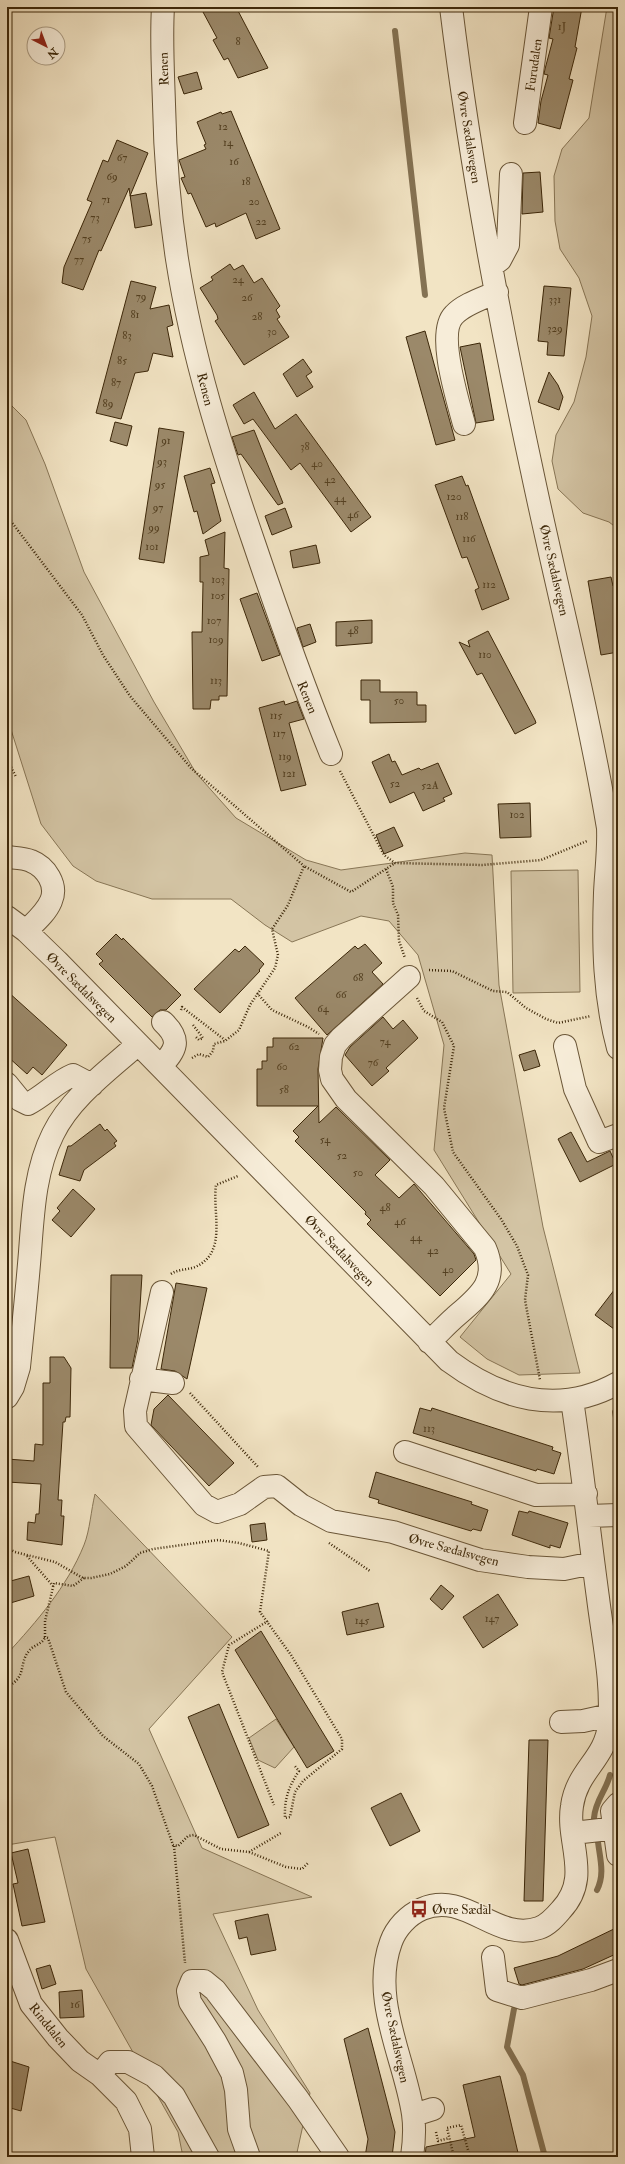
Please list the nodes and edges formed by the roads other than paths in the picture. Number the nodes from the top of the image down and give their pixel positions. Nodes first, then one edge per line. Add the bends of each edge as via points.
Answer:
1 (163, 7) edge
2 (451, 7) edge
3 (541, 7) edge
4 (525, 123) dead end
5 (511, 174) dead end
6 (492, 266) junction
7 (497, 292) junction
8 (464, 424) dead end
9 (331, 754) road end
10 (606, 846) edge
11 (7, 857) edge
12 (7, 917) edge
13 (26, 931) junction
14 (407, 980) road end
15 (174, 1024) road end
16 (138, 1044) junction
17 (565, 1046) dead end
18 (618, 1048) edge
19 (160, 1066) junction
20 (7, 1084) edge
21 (92, 1085) junction
22 (618, 1135) edge
23 (162, 1292) road end
24 (429, 1342) junction
25 (141, 1378) junction
26 (173, 1383) road end
27 (618, 1383) edge
28 (7, 1397) edge
29 (572, 1400) junction
30 (405, 1452) dead end
31 (586, 1494) junction
32 (618, 1515) edge
33 (589, 1516) junction
34 (593, 1564) junction
35 (610, 1714) junction
36 (561, 1722) dead end
37 (618, 1804) edge
38 (616, 1828) edge
39 (573, 1833) junction
40 (618, 1855) edge
41 (7, 1940) edge
42 (493, 1957) dead end
43 (618, 1970) edge
44 (100, 2075) junction
45 (143, 2157) edge
46 (208, 2157) edge
47 (250, 2157) edge
48 (338, 2157) edge
49 (412, 2157) edge

1 - 9 street, Renen via 161,32 165,144 177,259 188,317 209,402 236,492 300,677
2 - 6 street, Øvre Sædalsvegen
3 - 4 street, Furudalen
5 - 6 street via 508,245 500,260
6 - 7 street, Øvre Sædalsvegen
7 - 8 street via 454,314 448,323 446,334 452,372
7 - 10 street, Øvre Sædalsvegen via 532,472 598,767 608,828
10 - 18 street, Øvre Sædalsvegen via 604,966
11 - 13 street via 32,861 43,868 53,888 52,899 45,912
12 - 13 street, Øvre Sædalsvegen
13 - 16 street, Øvre Sædalsvegen
14 - 24 street via 335,1045 330,1070 346,1099 434,1186 488,1255 490,1274 482,1292
15 - 19 street via 176,1046 173,1053
16 - 19 street, Øvre Sædalsvegen
16 - 21 street
17 - 22 street via 575,1089 599,1142
19 - 24 street, Øvre Sædalsvegen
20 - 21 street via 20,1100 28,1104 73,1075
21 - 28 street via 53,1134 42,1163 35,1196 19,1366
23 - 25 street
24 - 29 street, Øvre Sædalsvegen via 462,1370 490,1387 534,1400
25 - 26 street
25 - 34 street, Øvre Sædalsvegen via 134,1412 136,1426 204,1505 217,1512 240,1504 264,1487 278,1486 301,1505 331,1521 393,1532 480,1560 564,1569
27 - 29 street, Øvre Sædalsvegen
29 - 31 street, Øvre Sædalsvegen
30 - 31 street via 536,1495
31 - 33 street, Øvre Sædalsvegen
32 - 33 street
33 - 34 street, Øvre Sædalsvegen
34 - 35 street, Øvre Sædalsvegen
35 - 36 street via 583,1721
35 - 39 street, Øvre Sædalsvegen via 606,1742 575,1787 571,1808
37 - 38 street via 612,1811
38 - 39 street
38 - 40 street
39 - 49 street, Øvre Sædalsvegen via 578,1872 574,1890 562,1910 540,1928 521,1931 500,1926 455,1905 433,1904 412,1913 391,1941 385,1964 385,1998 423,2112
41 - 44 street, Rinddalen via 31,2004 62,2043 80,2061
42 - 43 street via 497,1990 522,1998 591,1980
44 - 45 street, Rinddalen via 126,2101 140,2129
44 - 46 street via 110,2062 128,2062 154,2076 174,2096
47 - 48 street via 239,2129 232,2073 190,2002 188,1991 192,1981 204,1981 215,1990 298,2099

